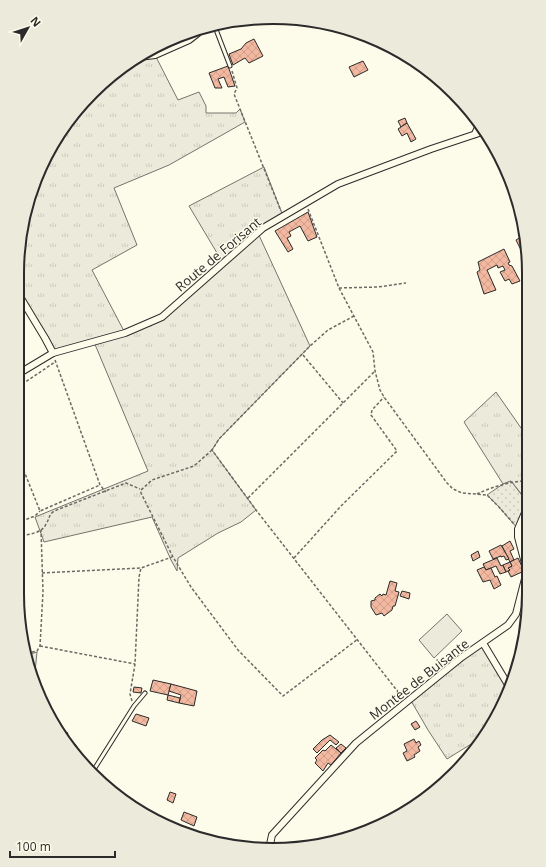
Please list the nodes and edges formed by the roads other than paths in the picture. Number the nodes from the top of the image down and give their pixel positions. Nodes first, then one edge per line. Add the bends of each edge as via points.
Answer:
1 (216, 31) edge
2 (193, 37) edge
3 (152, 55) edge
4 (230, 66) road end
5 (477, 130) edge
6 (479, 133) edge
7 (475, 134) junction
8 (24, 303) edge
9 (53, 353) junction
10 (24, 370) edge
11 (522, 520) edge
12 (522, 552) edge
13 (522, 591) edge
14 (483, 643) junction
15 (506, 681) edge
16 (145, 693) dead end
17 (95, 768) edge
18 (270, 843) edge

1 - 4 lane
2 - 3 street
5 - 7 street
6 - 7 street, Route de Forisant
7 - 9 street, Route de Forisant via 338,184 263,228 162,317 125,333
8 - 9 street
9 - 10 street, Route de Forisant
11 - 12 street, Montée de Buisante via 518,529
13 - 14 street, Montée de Buisante via 516,614 508,625
14 - 15 street
14 - 18 street, Montée de Buisante via 356,743 272,835
16 - 17 lane

